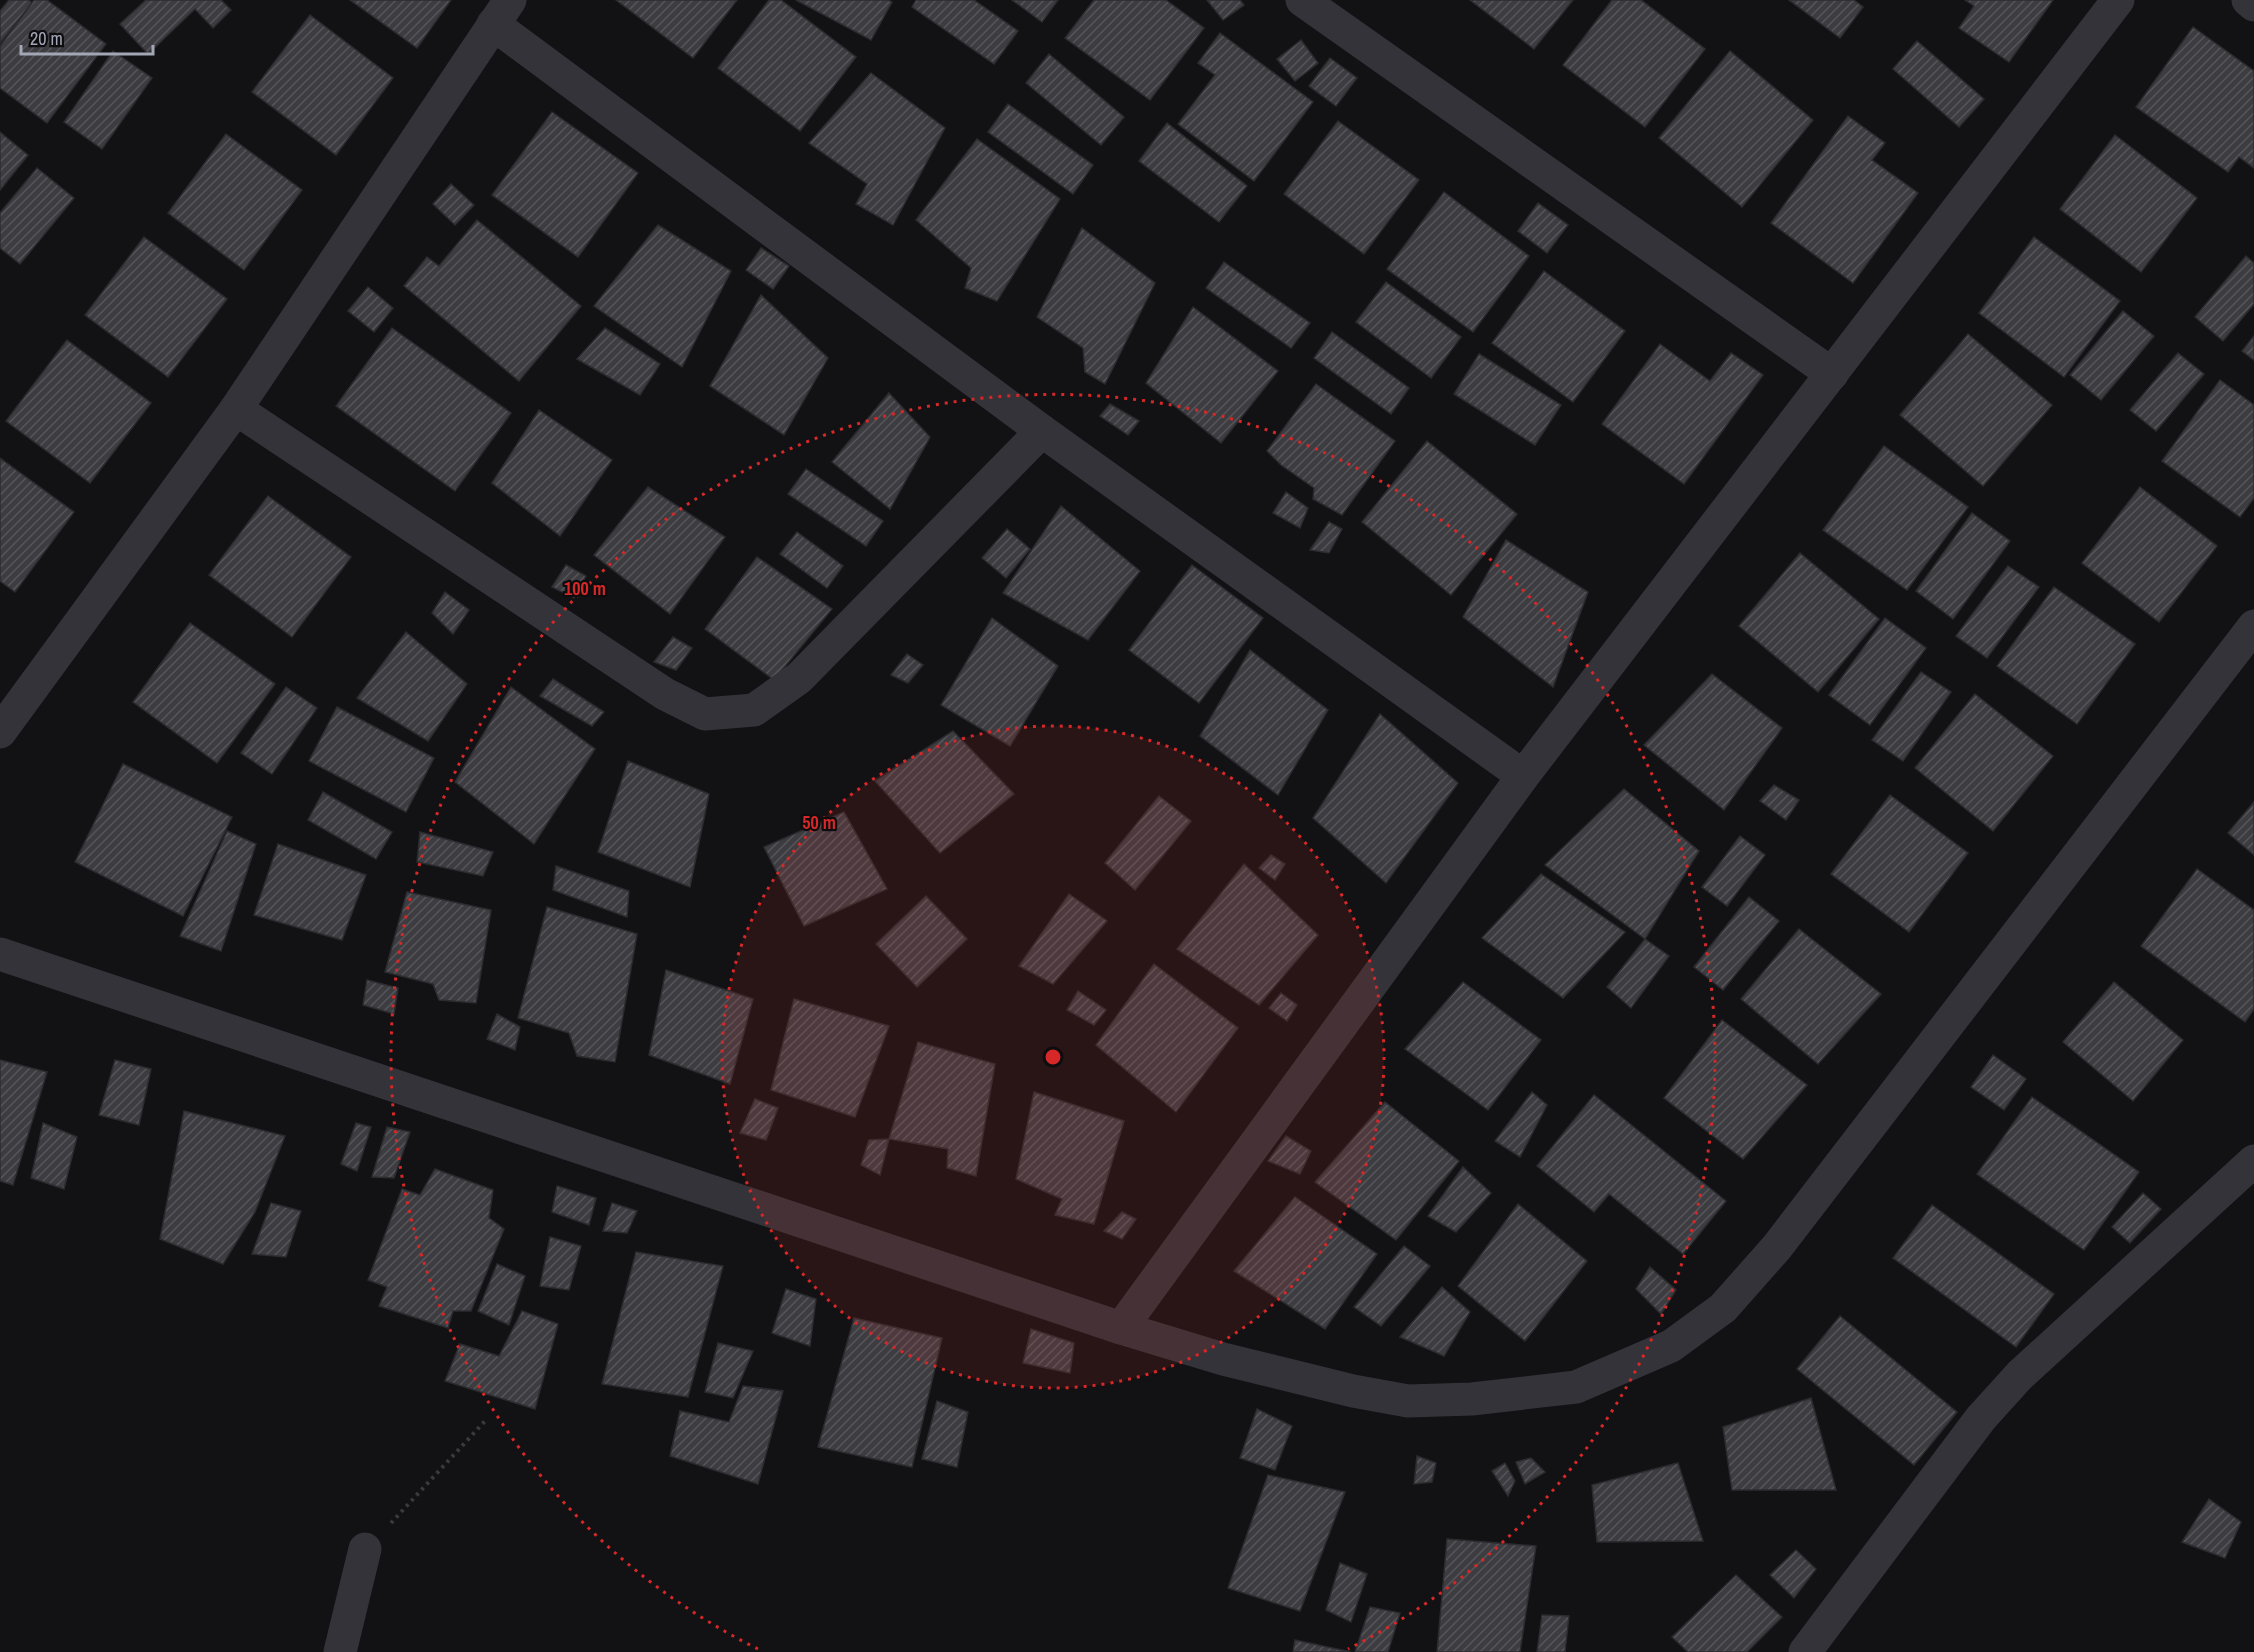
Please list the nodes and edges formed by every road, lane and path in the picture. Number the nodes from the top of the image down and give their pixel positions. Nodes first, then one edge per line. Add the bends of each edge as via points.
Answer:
1 (1302, 0) edge
2 (2118, 0) edge
3 (2248, 0) edge
4 (2254, 4) edge
5 (501, 12) edge
6 (1832, 374) junction
7 (236, 409) junction
8 (1042, 430) junction
9 (2254, 626) edge
10 (0, 732) edge
11 (1523, 776) junction
12 (0, 954) edge
13 (2254, 1161) edge
14 (1121, 1328) junction
15 (485, 1421) dead end
16 (365, 1549) joint
17 (340, 1652) edge
18 (1805, 1652) edge

1 - 6 street
2 - 6 street
3 - 4 street
5 - 7 street
5 - 8 street
6 - 11 street
7 - 8 street via 665,694 705,714 754,710 799,678
7 - 10 street
8 - 11 street
9 - 14 street via 1777,1247 1722,1308 1671,1346 1576,1387 1472,1400 1407,1401 1232,1361
11 - 14 street
12 - 14 street
13 - 18 street via 2020,1375 1981,1418
15 - 16 path
16 - 17 street

